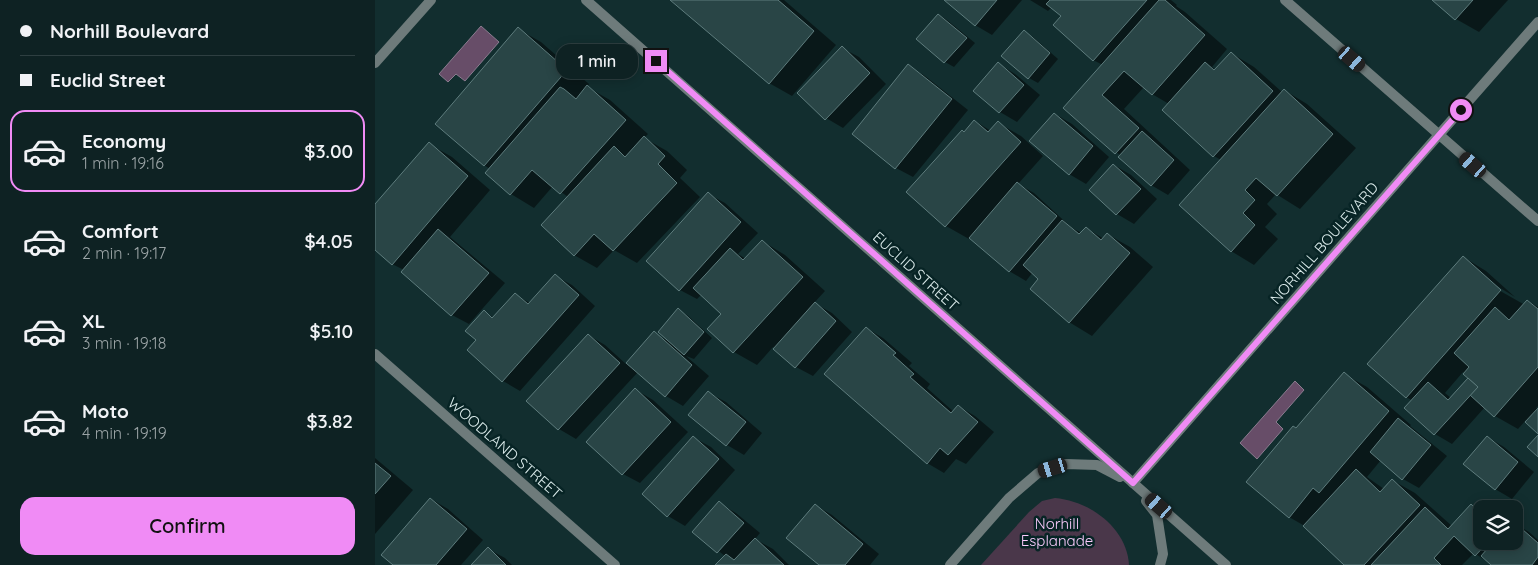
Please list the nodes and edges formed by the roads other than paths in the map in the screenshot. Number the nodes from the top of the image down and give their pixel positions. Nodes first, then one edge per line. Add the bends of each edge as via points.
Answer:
1 (431, 0) edge
2 (586, 0) edge
3 (1285, 0) edge
4 (1538, 22) edge
5 (375, 63) edge
6 (1439, 135) junction
7 (1538, 222) edge
8 (375, 354) edge
9 (1133, 483) junction
10 (615, 565) edge
11 (950, 565) edge
12 (1161, 565) edge
13 (1226, 565) edge

1 - 5 street
2 - 9 street, EUCLID STREET
3 - 6 street
4 - 6 street, NORHILL BOULEVARD
6 - 7 street
6 - 9 street, NORHILL BOULEVARD
8 - 10 street, WOODLAND STREET
9 - 11 street via 1097,465 1066,464 1038,473 1009,498
9 - 12 street via 1157,514 1163,554
9 - 13 street, EUCLID STREET

